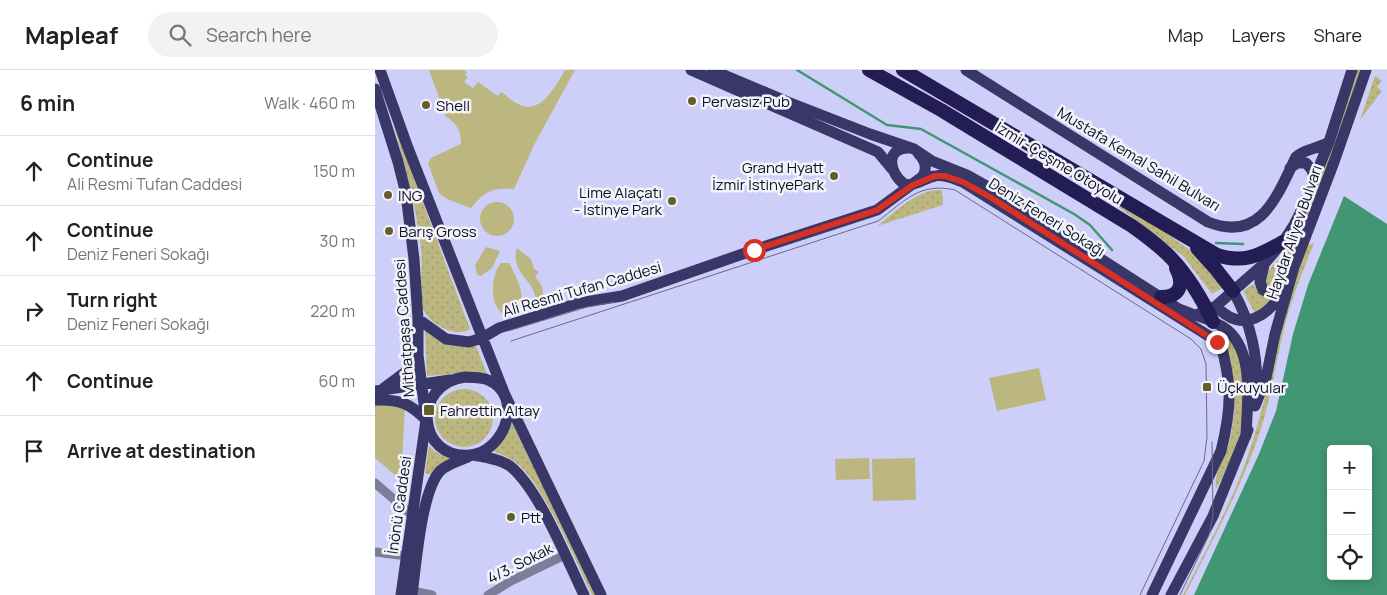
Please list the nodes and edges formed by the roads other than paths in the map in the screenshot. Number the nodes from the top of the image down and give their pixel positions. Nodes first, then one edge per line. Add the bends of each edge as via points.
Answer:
1 (379, 70) edge
2 (387, 70) edge
3 (691, 70) edge
4 (712, 70) edge
5 (869, 70) edge
6 (903, 70) edge
7 (966, 70) edge
8 (1352, 70) edge
9 (1366, 70) edge
10 (375, 89) edge
11 (375, 107) edge
12 (1329, 142) junction
13 (914, 148) junction
14 (398, 162) junction
15 (1290, 168) junction
16 (892, 169) junction
17 (1314, 178) junction
18 (913, 185) junction
19 (427, 195) junction
20 (1186, 237) junction
21 (1283, 242) junction
22 (1171, 258) junction
23 (1265, 263) junction
24 (1294, 267) junction
25 (1233, 291) junction
26 (1160, 302) junction
27 (1208, 313) junction
28 (418, 319) junction
29 (1247, 321) junction
30 (482, 338) junction
31 (1222, 349) junction
32 (418, 355) junction
33 (457, 378) junction
34 (421, 385) junction
35 (377, 394) edge
36 (505, 396) junction
37 (1255, 406) junction
38 (427, 420) junction
39 (1246, 436) junction
40 (472, 455) junction
41 (375, 483) edge
42 (412, 515) junction
43 (375, 552) edge
44 (565, 555) junction
45 (407, 556) junction
46 (409, 594) edge
47 (494, 594) edge
48 (432, 595) edge
49 (584, 595) edge
50 (601, 595) edge
51 (1152, 595) edge
52 (1171, 595) edge

1 - 19 main road
2 - 19 main road
3 - 16 main road via 878,152
4 - 13 main road, Deniz Feneri Sokağı via 870,134
5 - 22 highway, İzmir-Çeşme Otoyolu via 1132,226
6 - 20 highway, İzmir-Çeşme Otoyolu
7 - 15 main road, Mustafa Kemal Sahil Bulvarı via 1218,226 1238,227 1259,219
8 - 12 main road, Haydar Aliyev Bulvarı
9 - 24 main road, Haydar Aliyev Bulvarı
10 - 14 main road, Mithatpaşa Caddesi
11 - 14 main road
12 - 15 main road, Mustafa Kemal Sahil Bulvarı via 1300,153
12 - 17 main road, Haydar Aliyev Bulvarı
13 - 16 main road via 897,150 892,158
13 - 18 main road via 923,158 926,170
13 - 26 main road, Deniz Feneri Sokağı via 932,161 992,189
14 - 28 main road, Mithatpaşa Caddesi via 411,228
15 - 17 main road via 1306,163
16 - 18 main road via 899,181
17 - 21 main road, Haydar Aliyev Bulvarı via 1300,213
18 - 26 main road, Deniz Feneri Sokağı via 935,176 963,182
18 - 30 main road, Ali Resmi Tufan Caddesi via 877,210 622,296 579,303 499,328
19 - 30 main road
20 - 21 highway via 1217,254 1237,259 1259,255
20 - 25 highway
21 - 23 main road, Haydar Aliyev Bulvarı
22 - 26 highway via 1180,287
22 - 27 highway, İzmir-Çeşme Otoyolu via 1186,267
23 - 24 main road via 1260,285 1267,292 1277,289
23 - 25 main road, Haydar Aliyev Bulvarı
24 - 29 main road via 1275,303
24 - 37 main road, Haydar Aliyev Bulvarı via 1266,378
25 - 27 main road, Haydar Aliyev Bulvarı
25 - 29 main road
26 - 27 main road via 1186,312
26 - 31 main road via 1212,338
27 - 29 main road
27 - 31 main road
27 - 39 main road via 1229,331 1241,349 1248,377
28 - 30 main road via 446,339 469,342
28 - 32 main road, Mithatpaşa Caddesi
29 - 37 main road via 1256,362
30 - 36 main road
31 - 51 main road via 1228,377 1229,407 1220,453
32 - 34 main road, Mithatpaşa Caddesi
32 - 35 main road via 407,371
33 - 34 main road
33 - 36 main road via 487,379
33 - 38 main road via 438,390 431,399
34 - 35 main road
34 - 38 main road, Mithatpaşa Caddesi
35 - 38 main road via 401,401
36 - 40 main road via 508,414 504,430 498,440
36 - 50 main road
37 - 39 main road
38 - 40 main road via 436,442 446,451
38 - 42 main road, İnönü Caddesi
39 - 52 main road via 1213,516
40 - 44 main road via 510,466 528,485
40 - 46 main road, İnönü Caddesi via 440,471 429,492
41 - 42 street
42 - 45 main road, İnönü Caddesi
43 - 45 street
44 - 47 street, 4/3. Sokak via 511,581
44 - 49 main road
45 - 46 main road, İnönü Caddesi
46 - 48 street

